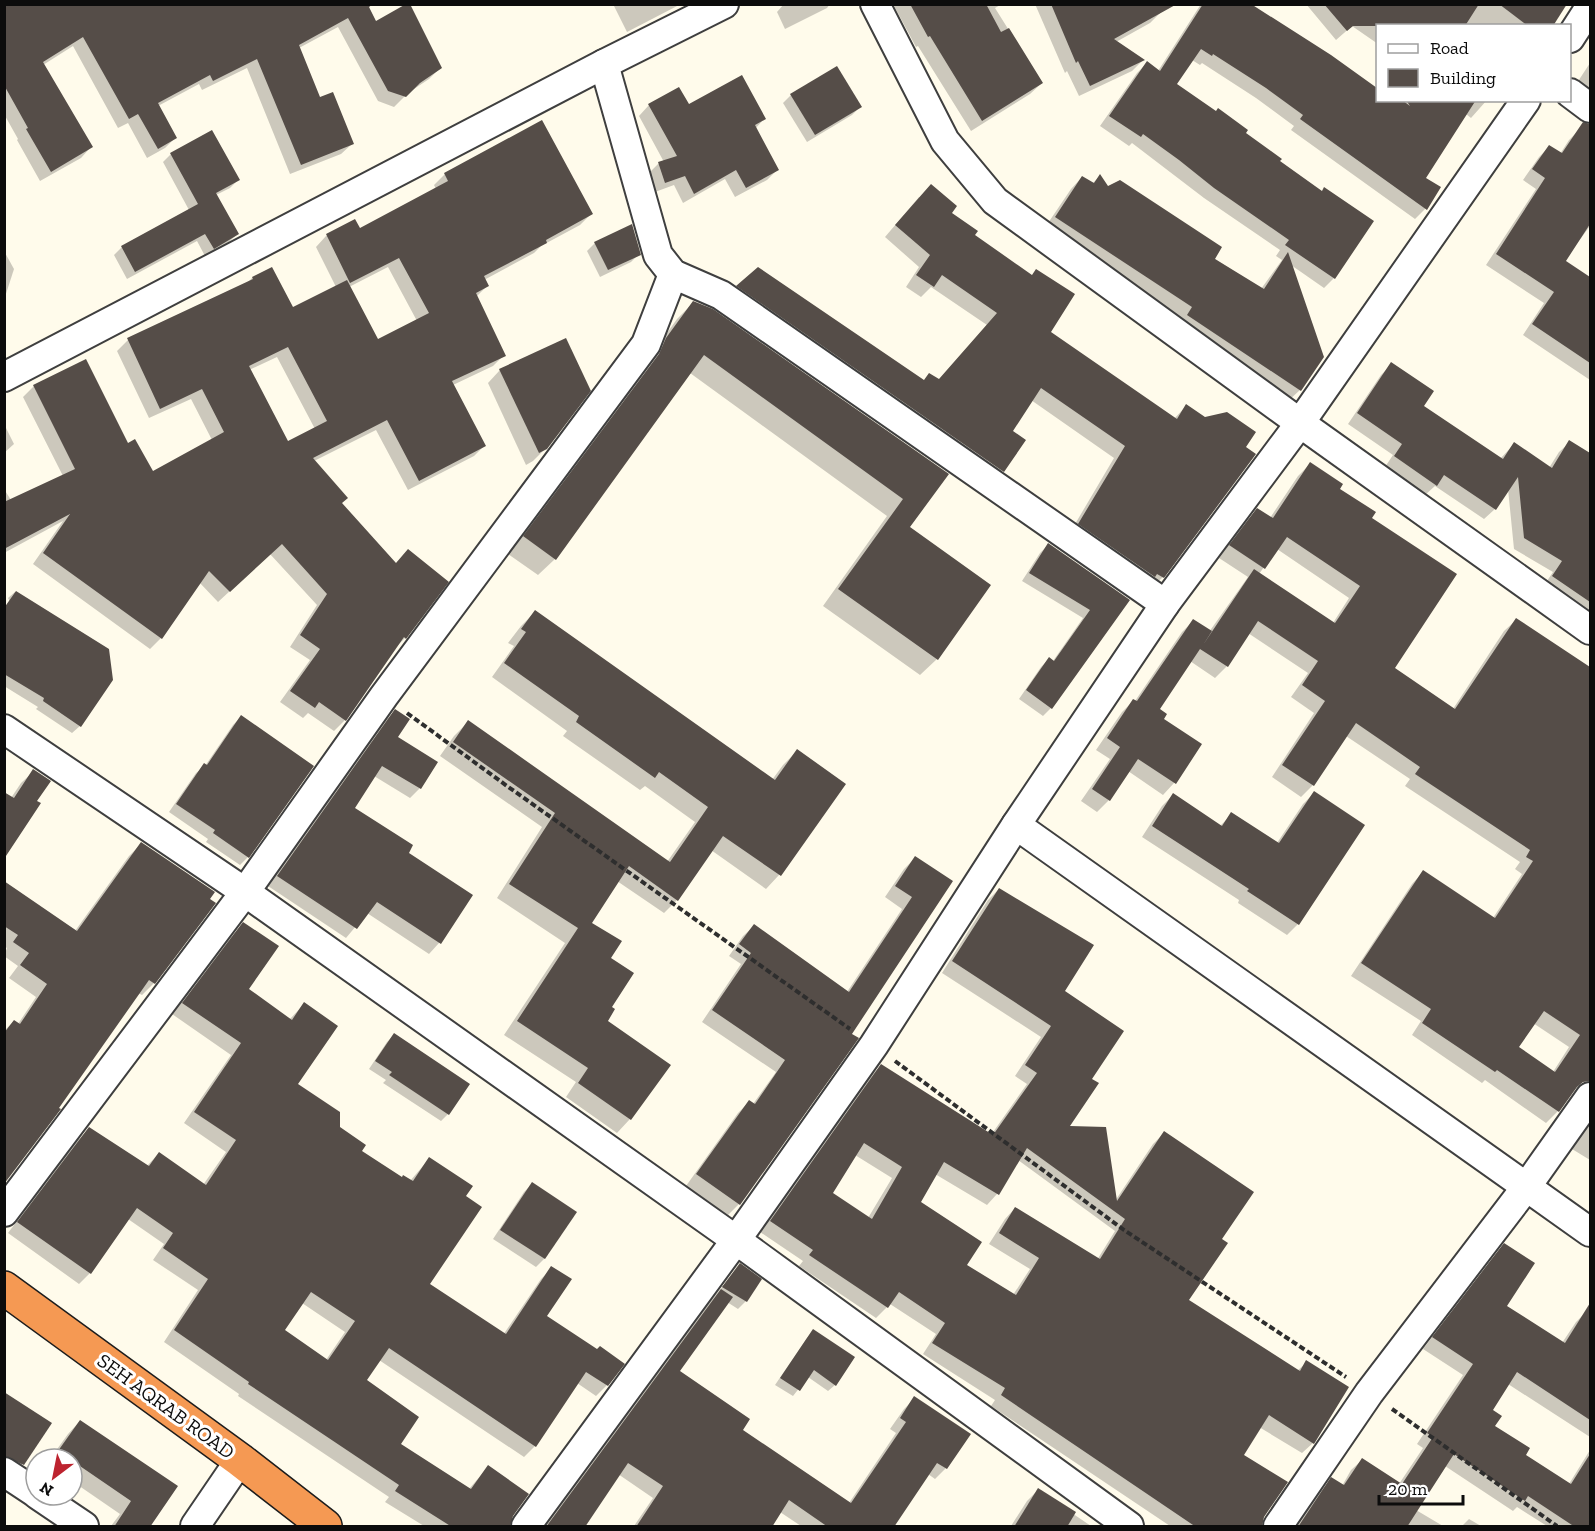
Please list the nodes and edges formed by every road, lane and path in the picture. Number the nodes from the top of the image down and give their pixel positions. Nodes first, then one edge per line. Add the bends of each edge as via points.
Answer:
1 (724, 4) edge
2 (875, 4) edge
3 (1590, 7) edge
4 (1571, 35) edge
5 (604, 64) junction
6 (1571, 94) edge
7 (1525, 102) edge
8 (1590, 108) edge
9 (673, 274) junction
10 (4, 377) edge
11 (1300, 423) junction
12 (1165, 604) junction
13 (1590, 630) edge
14 (384, 696) junction
15 (4, 729) edge
16 (1016, 825) junction
17 (245, 892) junction
18 (874, 1045) junction
19 (1590, 1097) edge
20 (1527, 1186) junction
21 (4, 1212) edge
22 (1590, 1232) edge
23 (736, 1240) junction
24 (4, 1288) edge
25 (1369, 1393) junction
26 (240, 1460) junction
27 (4, 1472) edge
28 (24, 1485) edge
29 (56, 1507) edge
30 (84, 1527) edge
31 (195, 1527) edge
32 (325, 1527) edge
33 (526, 1527) edge
34 (1129, 1527) edge
35 (1278, 1527) edge
36 (1557, 1527) edge

1 - 5 street
2 - 11 street via 945,141 995,201
3 - 4 street
5 - 9 street via 658,255
5 - 10 street
6 - 8 street
7 - 11 street
9 - 12 street via 721,295
9 - 14 street via 646,344
11 - 12 street
11 - 13 street
12 - 16 street
14 - 17 street
14 - 18 path
15 - 17 street
16 - 18 street
16 - 20 street
17 - 21 street
17 - 23 street
18 - 23 street
18 - 25 path via 1124,1230
19 - 20 street
20 - 22 street
20 - 25 street
23 - 33 street
23 - 34 street
24 - 26 highway, SEH AQRAB ROAD
25 - 35 street
25 - 36 path
26 - 31 street
26 - 32 highway, SEH AQRAB ROAD
27 - 28 street
29 - 30 street

